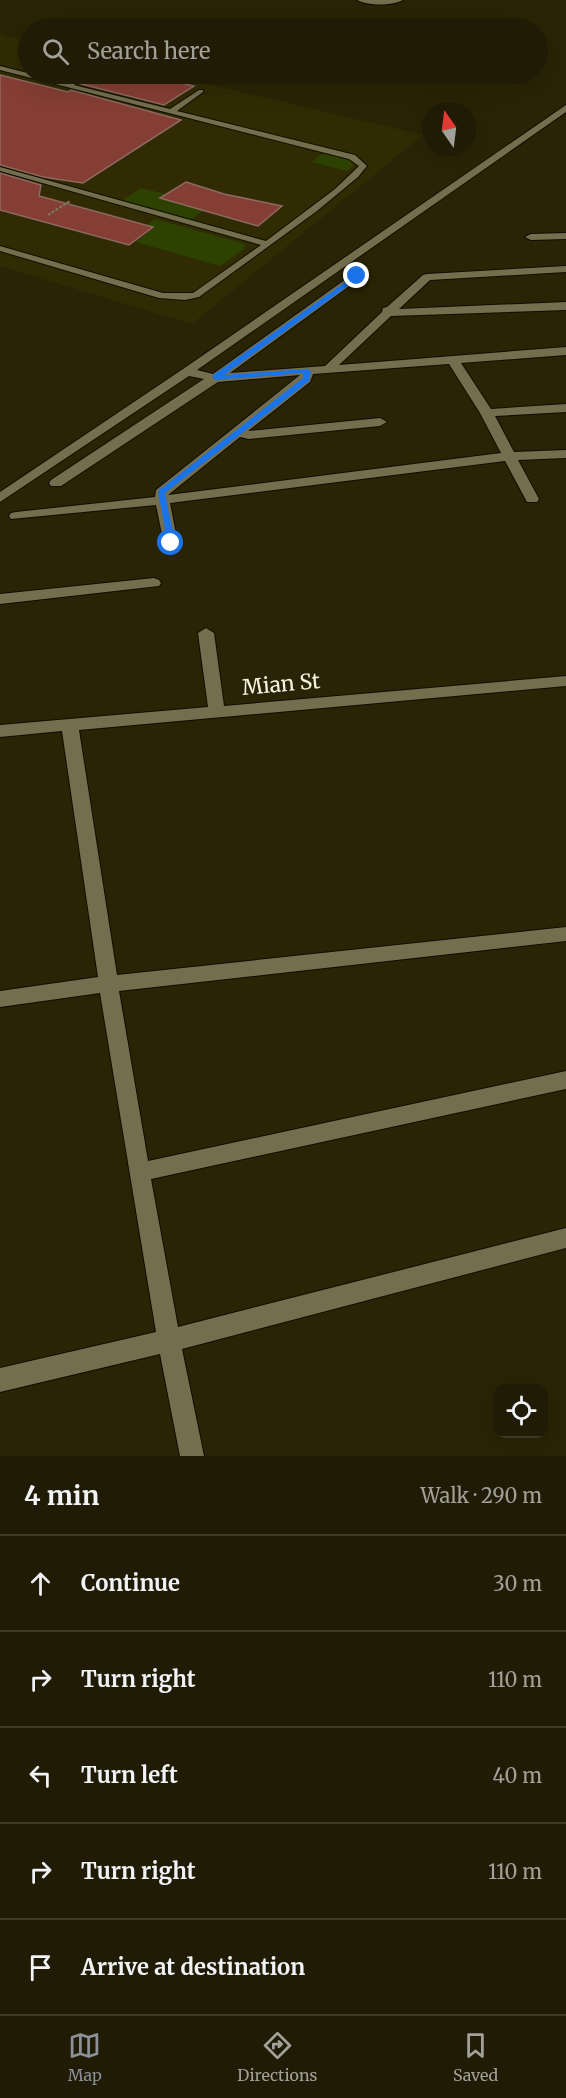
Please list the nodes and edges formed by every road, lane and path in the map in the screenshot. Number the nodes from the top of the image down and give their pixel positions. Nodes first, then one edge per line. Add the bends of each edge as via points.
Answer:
1 (362, 0) edge
2 (399, 0) edge
3 (1, 69) edge
4 (18, 73) edge
5 (64, 84) edge
6 (68, 85) joint
7 (201, 91) dead end
8 (566, 108) edge
9 (172, 111) junction
10 (0, 169) edge
11 (83, 192) junction
12 (48, 215) dead end
13 (566, 236) edge
14 (531, 237) dead end
15 (266, 244) junction
16 (0, 248) edge
17 (566, 269) edge
18 (357, 276) dead end
19 (566, 306) edge
20 (387, 311) junction
21 (566, 351) edge
22 (453, 360) junction
23 (332, 369) junction
24 (307, 371) junction
25 (187, 372) junction
26 (215, 378) junction
27 (566, 408) edge
28 (487, 413) junction
29 (380, 422) dead end
30 (239, 433) junction
31 (566, 454) edge
32 (509, 456) junction
33 (56, 483) dead end
34 (0, 498) edge
35 (532, 499) dead end
36 (162, 500) junction
37 (16, 516) dead end
38 (171, 543) dead end
39 (154, 583) dead end
40 (0, 598) edge
41 (206, 633) dead end
42 (566, 681) edge
43 (217, 712) junction
44 (70, 726) junction
45 (0, 731) edge
46 (566, 934) edge
47 (107, 984) junction
48 (0, 999) edge
49 (566, 1080) edge
50 (140, 1172) junction
51 (566, 1238) edge
52 (168, 1341) junction
53 (0, 1380) edge
54 (192, 1456) edge

1 - 2 street
3 - 4 lane
5 - 6 lane
6 - 9 lane
7 - 9 lane
8 - 25 street
9 - 15 lane via 352,157 362,163 362,170
10 - 11 lane
11 - 12 path
11 - 15 lane
13 - 14 street
15 - 16 lane via 196,295 171,298
17 - 20 street via 431,276 422,279
18 - 26 street
19 - 20 street via 394,314
20 - 23 street via 331,365
21 - 22 street
22 - 23 street
22 - 28 street
23 - 24 street
24 - 26 street
24 - 30 street via 306,379
25 - 26 street
25 - 34 street
26 - 33 street
27 - 28 street
28 - 32 street
29 - 30 street
30 - 36 street via 161,493
31 - 32 street
32 - 35 street
32 - 36 street
36 - 37 street
36 - 38 street
39 - 40 street
41 - 43 street
42 - 43 street, Mian St
43 - 44 street, Mian St
44 - 45 street, Mian St
44 - 47 street
46 - 47 street
47 - 48 street
47 - 50 street
49 - 50 street
50 - 52 street
51 - 52 street
52 - 53 street
52 - 54 street

